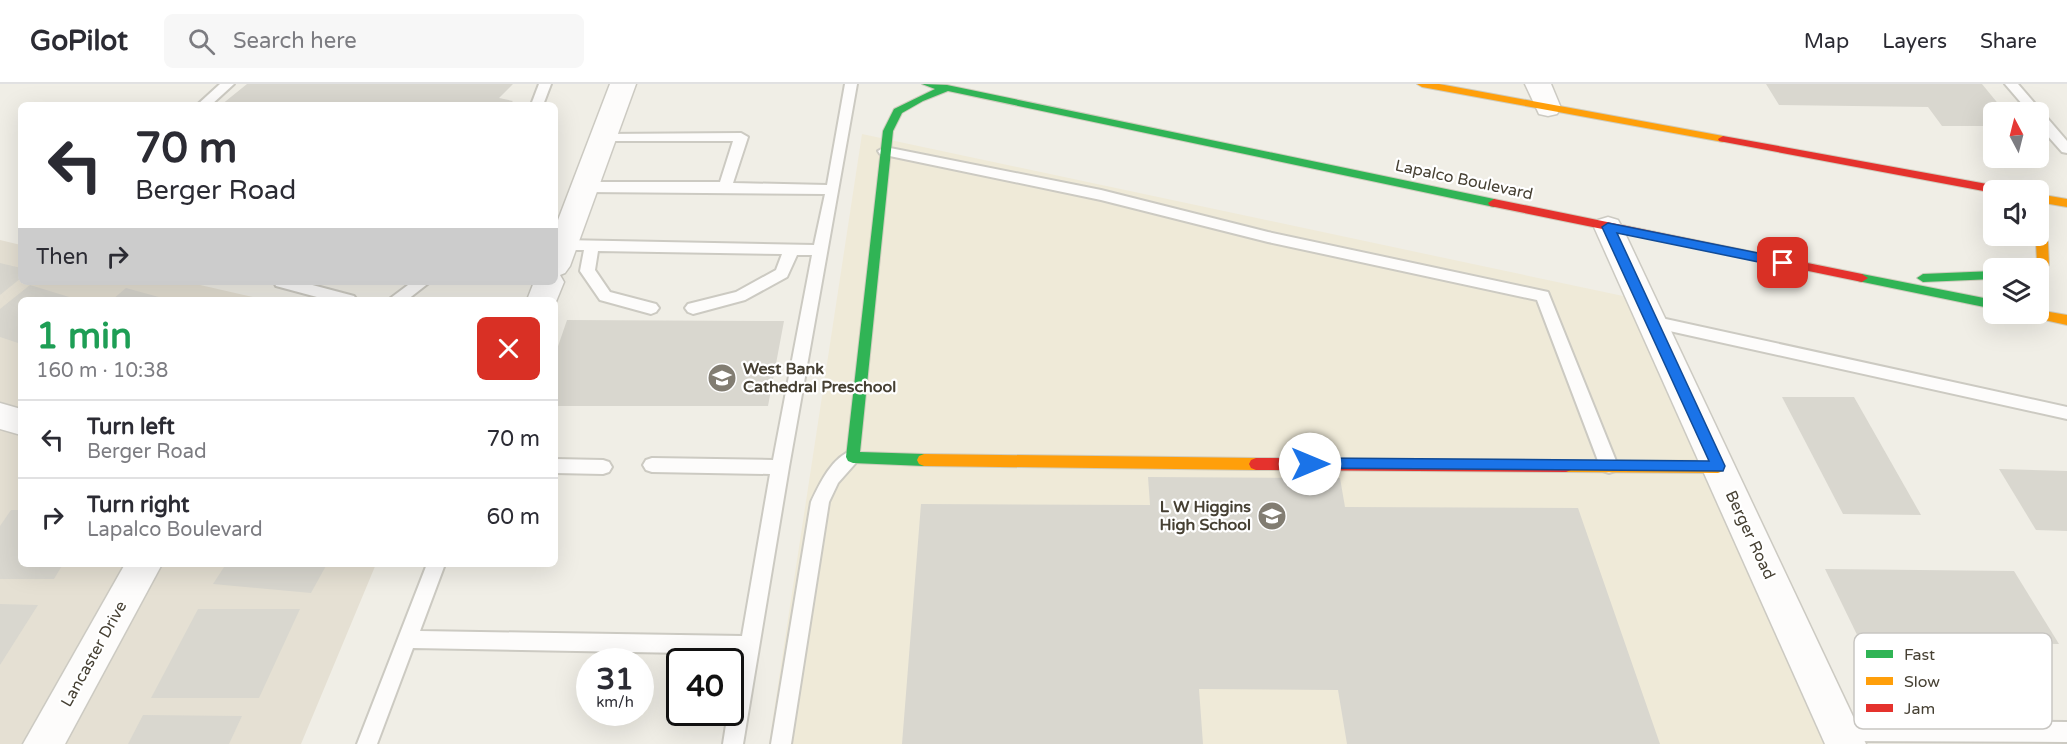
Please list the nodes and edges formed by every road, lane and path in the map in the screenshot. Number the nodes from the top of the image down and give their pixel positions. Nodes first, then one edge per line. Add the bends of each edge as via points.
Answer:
1 (228, 84) edge
2 (545, 84) edge
3 (623, 84) edge
4 (851, 84) edge
5 (927, 84) edge
6 (1422, 84) edge
7 (1538, 84) edge
8 (2011, 84) edge
9 (947, 88) junction
10 (207, 102) edge
11 (538, 102) edge
12 (2027, 102) edge
13 (1548, 108) junction
14 (2049, 129) edge
15 (603, 138) junction
16 (2067, 149) edge
17 (885, 151) junction
18 (1942, 180) junction
19 (585, 187) junction
20 (725, 187) junction
21 (1983, 187) edge
22 (833, 190) junction
23 (2049, 200) edge
24 (1983, 201) dead end
25 (2067, 203) edge
26 (1608, 227) junction
27 (592, 246) junction
28 (792, 249) junction
29 (820, 250) junction
30 (559, 256) edge
31 (1983, 275) edge
32 (1870, 280) junction
33 (292, 285) edge
34 (418, 285) edge
35 (338, 297) edge
36 (400, 297) edge
37 (1983, 303) edge
38 (651, 308) dead end
39 (693, 308) dead end
40 (2049, 317) edge
41 (2067, 320) edge
42 (1652, 322) junction
43 (2067, 413) edge
44 (0, 416) edge
45 (18, 421) edge
46 (853, 457) junction
47 (652, 465) dead end
48 (558, 466) edge
49 (780, 466) junction
50 (1609, 466) junction
51 (1718, 466) junction
52 (603, 467) dead end
53 (142, 567) edge
54 (435, 567) edge
55 (407, 639) junction
56 (750, 645) junction
57 (2067, 732) edge
58 (1843, 738) edge
59 (43, 744) edge
60 (367, 744) edge
61 (733, 744) edge
62 (781, 744) edge

1 - 10 lane
2 - 11 lane
3 - 15 street
4 - 22 lane
5 - 9 main road, Lapalco Boulevard
6 - 13 main road
7 - 13 street
8 - 12 lane
9 - 17 main road via 898,111 888,131
9 - 26 main road, Lapalco Boulevard
13 - 18 main road
14 - 16 lane
15 - 19 street
15 - 20 lane via 741,137
17 - 46 main road
17 - 50 lane via 1101,195 1268,237 1544,296
18 - 21 main road
18 - 24 main road
19 - 20 lane
19 - 30 street
20 - 22 lane
22 - 29 lane
23 - 25 main road
26 - 32 main road, Lapalco Boulevard
26 - 42 street, Berger Road
27 - 28 lane
27 - 30 lane
27 - 38 lane via 587,271 605,296
28 - 29 lane
28 - 39 lane via 782,273 740,296
29 - 49 lane
31 - 32 main road
32 - 37 main road, Lapalco Boulevard
33 - 35 lane
34 - 36 lane
40 - 41 main road
42 - 43 lane
42 - 51 street, Berger Road
44 - 45 street
46 - 50 main road via 992,462
46 - 62 lane via 832,478 820,502
47 - 49 lane
48 - 52 lane
49 - 56 lane
50 - 51 main road
51 - 58 street, Berger Road
53 - 59 street, Lancaster Drive
54 - 55 lane
55 - 56 lane
55 - 60 lane
56 - 61 lane
57 - 58 lane

